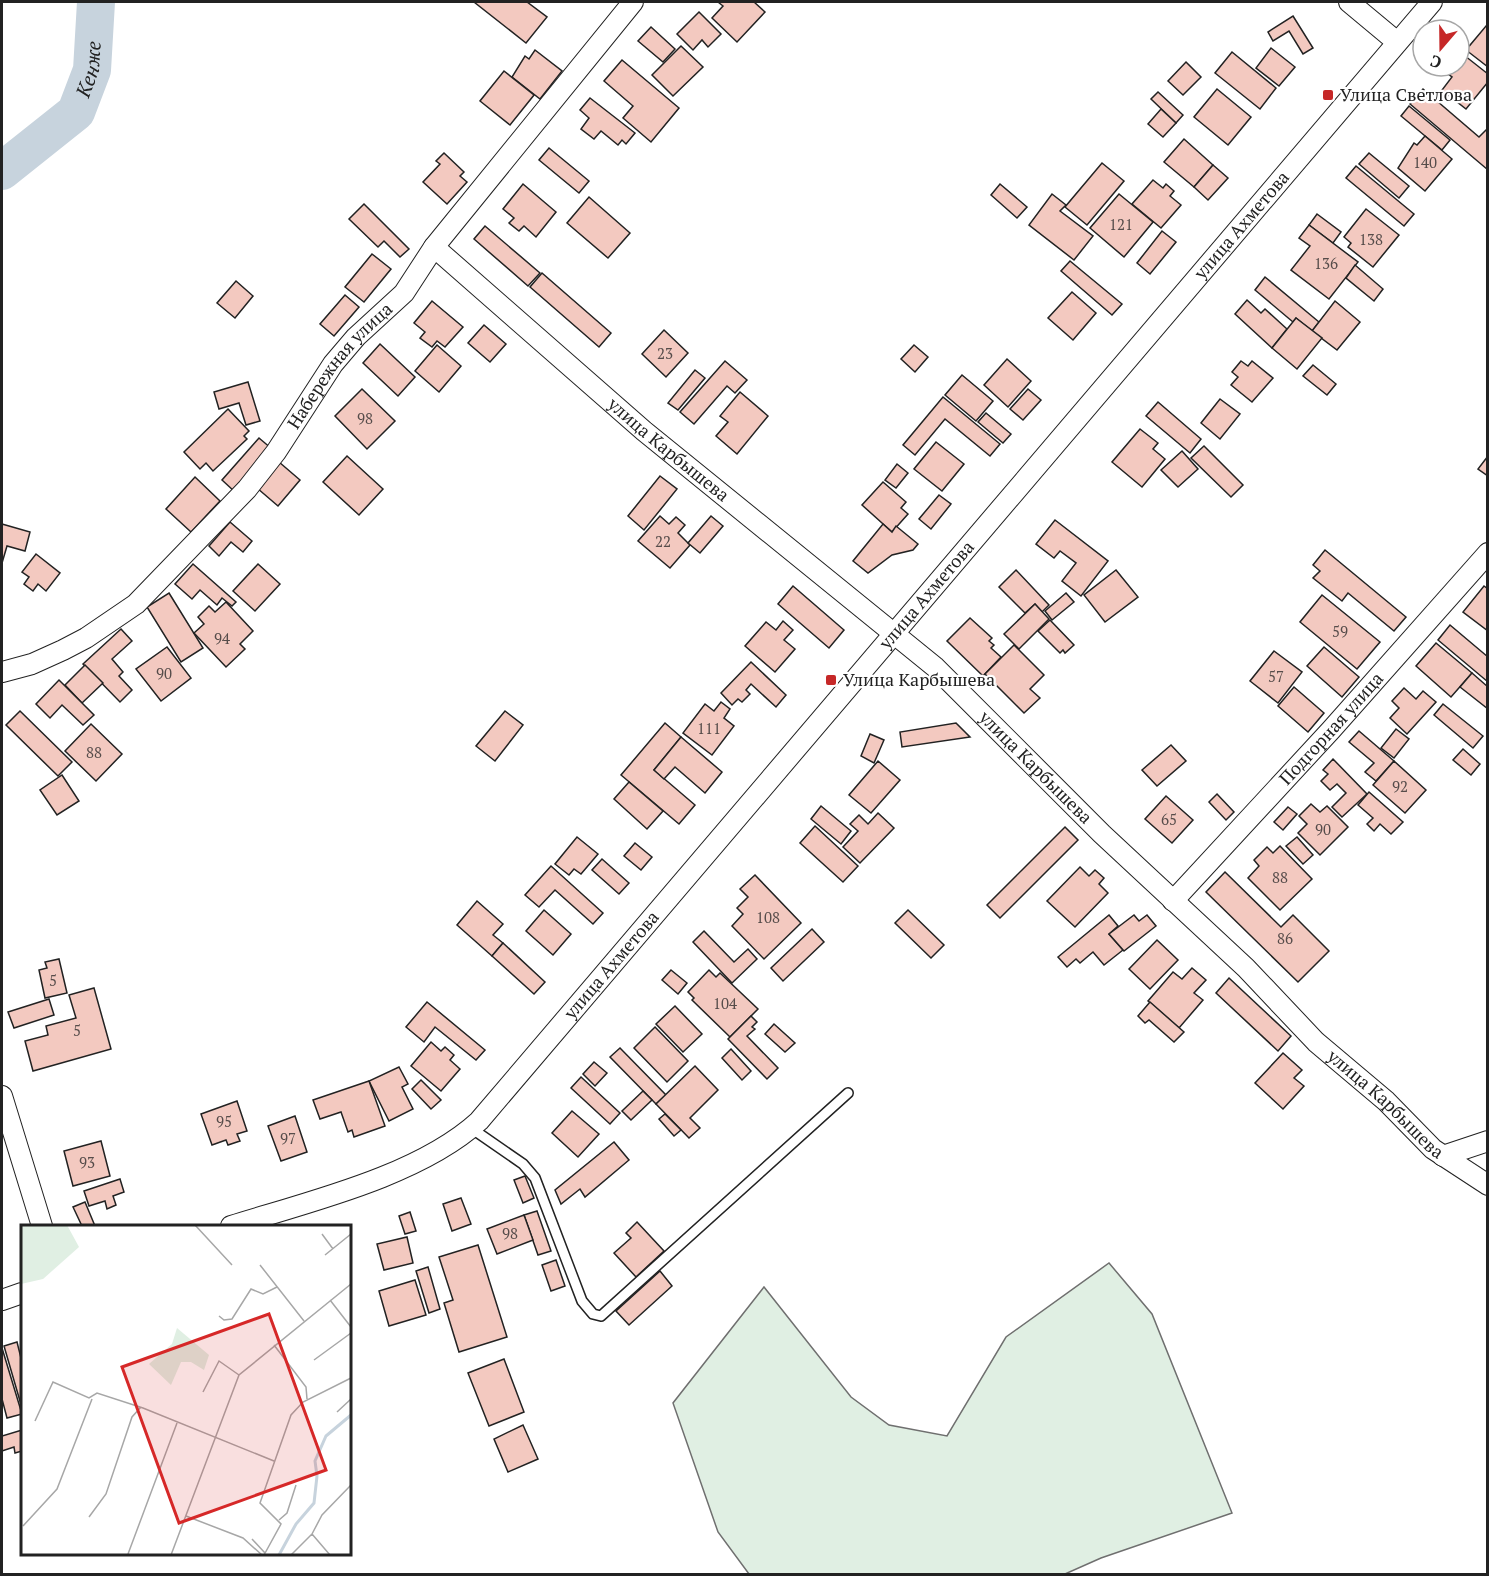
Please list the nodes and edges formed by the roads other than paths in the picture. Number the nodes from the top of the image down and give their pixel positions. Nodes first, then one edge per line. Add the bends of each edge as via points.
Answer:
1 (633, 2) edge
2 (1348, 2) edge
3 (1432, 2) edge
4 (1397, 42) junction
5 (434, 247) junction
6 (1488, 553) edge
7 (894, 633) junction
8 (2, 672) edge
9 (1173, 901) junction
10 (848, 1093) dead end
11 (2, 1096) edge
12 (471, 1128) junction
13 (1488, 1141) edge
14 (1443, 1156) junction
15 (1488, 1185) edge
16 (41, 1225) edge
17 (237, 1225) edge
18 (21, 1293) edge
19 (2, 1300) edge

1 - 5 street, Набережная улица
2 - 4 street
3 - 4 street, улица Ахметова
4 - 7 street, улица Ахметова
5 - 7 street, улица Карбышева via 644,431
5 - 8 street, Набережная улица via 404,293 333,364 264,470 136,604 63,650
6 - 9 street, Подгорная улица
7 - 9 street, улица Карбышева via 935,667
7 - 12 street, улица Ахметова
9 - 14 street, улица Карбышева via 1246,968 1316,1042
10 - 12 lane via 601,1316 593,1314 582,1301 535,1178 523,1164
11 - 16 street
12 - 17 street, улица Ахметова via 424,1158 390,1173
13 - 14 street
14 - 15 street, улица Карбышева
18 - 19 street

